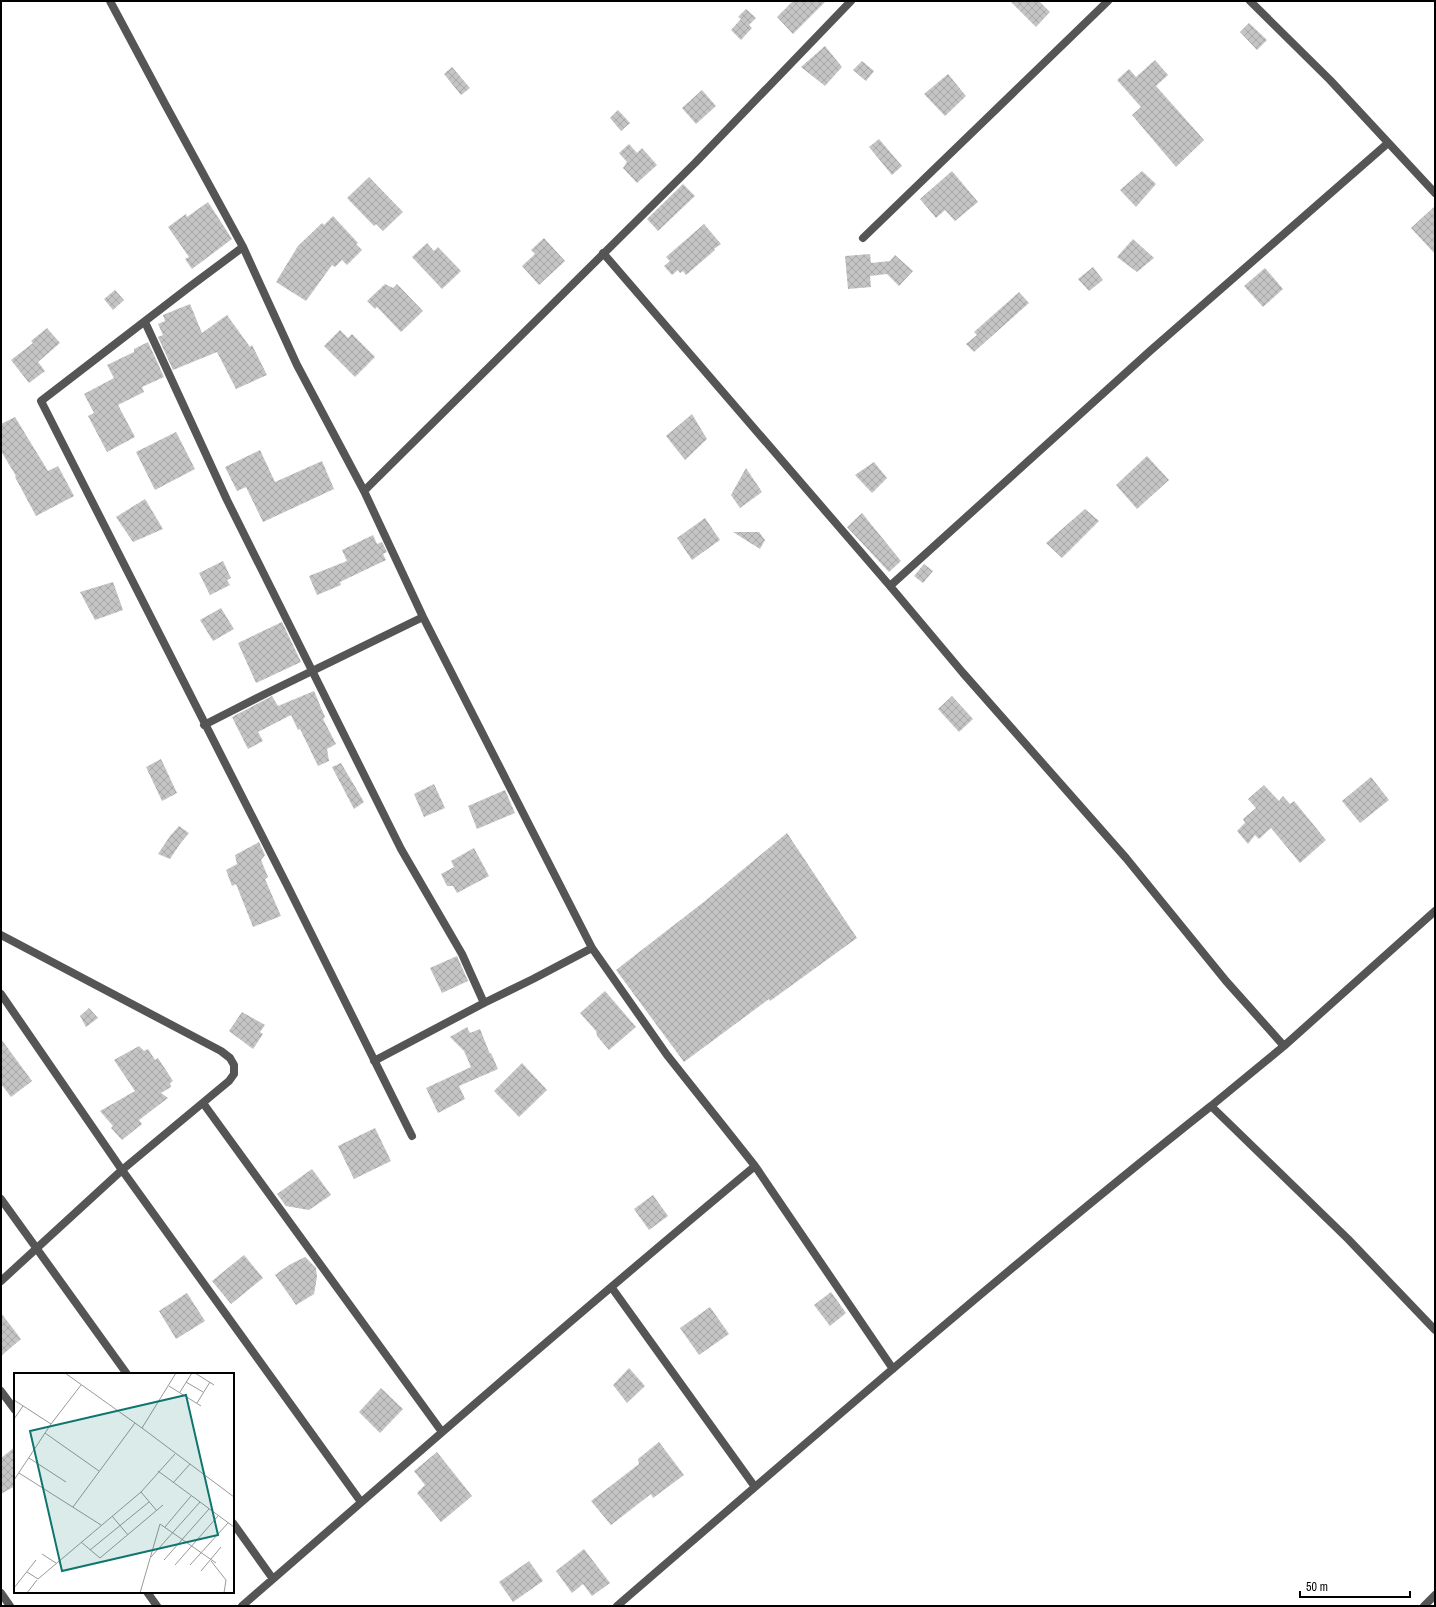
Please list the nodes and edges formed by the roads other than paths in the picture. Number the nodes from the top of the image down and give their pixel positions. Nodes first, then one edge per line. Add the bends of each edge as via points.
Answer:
1 (110, 1) edge
2 (851, 1) edge
3 (1108, 1) edge
4 (1250, 1) edge
5 (1388, 143) junction
6 (1435, 193) edge
7 (863, 238) dead end
8 (243, 247) junction
9 (603, 253) junction
10 (145, 322) junction
11 (364, 491) junction
12 (890, 586) junction
13 (423, 617) junction
14 (313, 671) junction
15 (204, 725) junction
16 (1435, 911) edge
17 (1, 935) edge
18 (592, 948) junction
19 (1, 994) edge
20 (484, 1003) junction
21 (1284, 1046) junction
22 (374, 1061) junction
23 (203, 1103) junction
24 (1211, 1106) junction
25 (412, 1136) dead end
26 (755, 1166) junction
27 (122, 1170) junction
28 (1, 1199) edge
29 (37, 1248) junction
30 (1, 1281) edge
31 (612, 1288) junction
32 (1435, 1330) edge
33 (892, 1369) junction
34 (126, 1373) edge
35 (1, 1391) edge
36 (14, 1409) edge
37 (442, 1432) junction
38 (755, 1487) junction
39 (361, 1502) junction
40 (234, 1524) edge
41 (273, 1579) junction
42 (1, 1593) edge
43 (148, 1593) edge
44 (1435, 1595) edge
45 (10, 1606) edge
46 (157, 1606) edge
47 (242, 1606) edge
48 (617, 1606) edge
49 (1424, 1606) edge

1 - 8 street
2 - 9 street via 695,163
3 - 7 street
4 - 5 street via 1330,80
5 - 6 street
5 - 12 street via 1150,351
8 - 10 street
8 - 11 street via 298,365
9 - 11 street
9 - 12 street
10 - 14 street via 227,500
10 - 15 street via 41,401
11 - 13 street
12 - 21 street via 1126,858 1226,981
13 - 14 street
13 - 18 street
14 - 15 street
14 - 20 street via 401,849 462,954
15 - 22 street
16 - 21 street
17 - 23 street via 230,1058 234,1065 234,1074
18 - 20 street
18 - 26 street via 667,1056
19 - 27 street
20 - 22 street
21 - 24 street
22 - 25 street
23 - 27 street
23 - 37 street
24 - 32 street via 1348,1240
24 - 33 street
26 - 31 street
26 - 33 street
27 - 29 street
27 - 39 street
28 - 29 street
29 - 30 street
29 - 34 street
31 - 37 street
31 - 38 street
33 - 38 street
35 - 36 street
37 - 39 street
38 - 48 street
39 - 41 street
40 - 41 street
41 - 47 street
42 - 45 street
43 - 46 street
44 - 49 street

